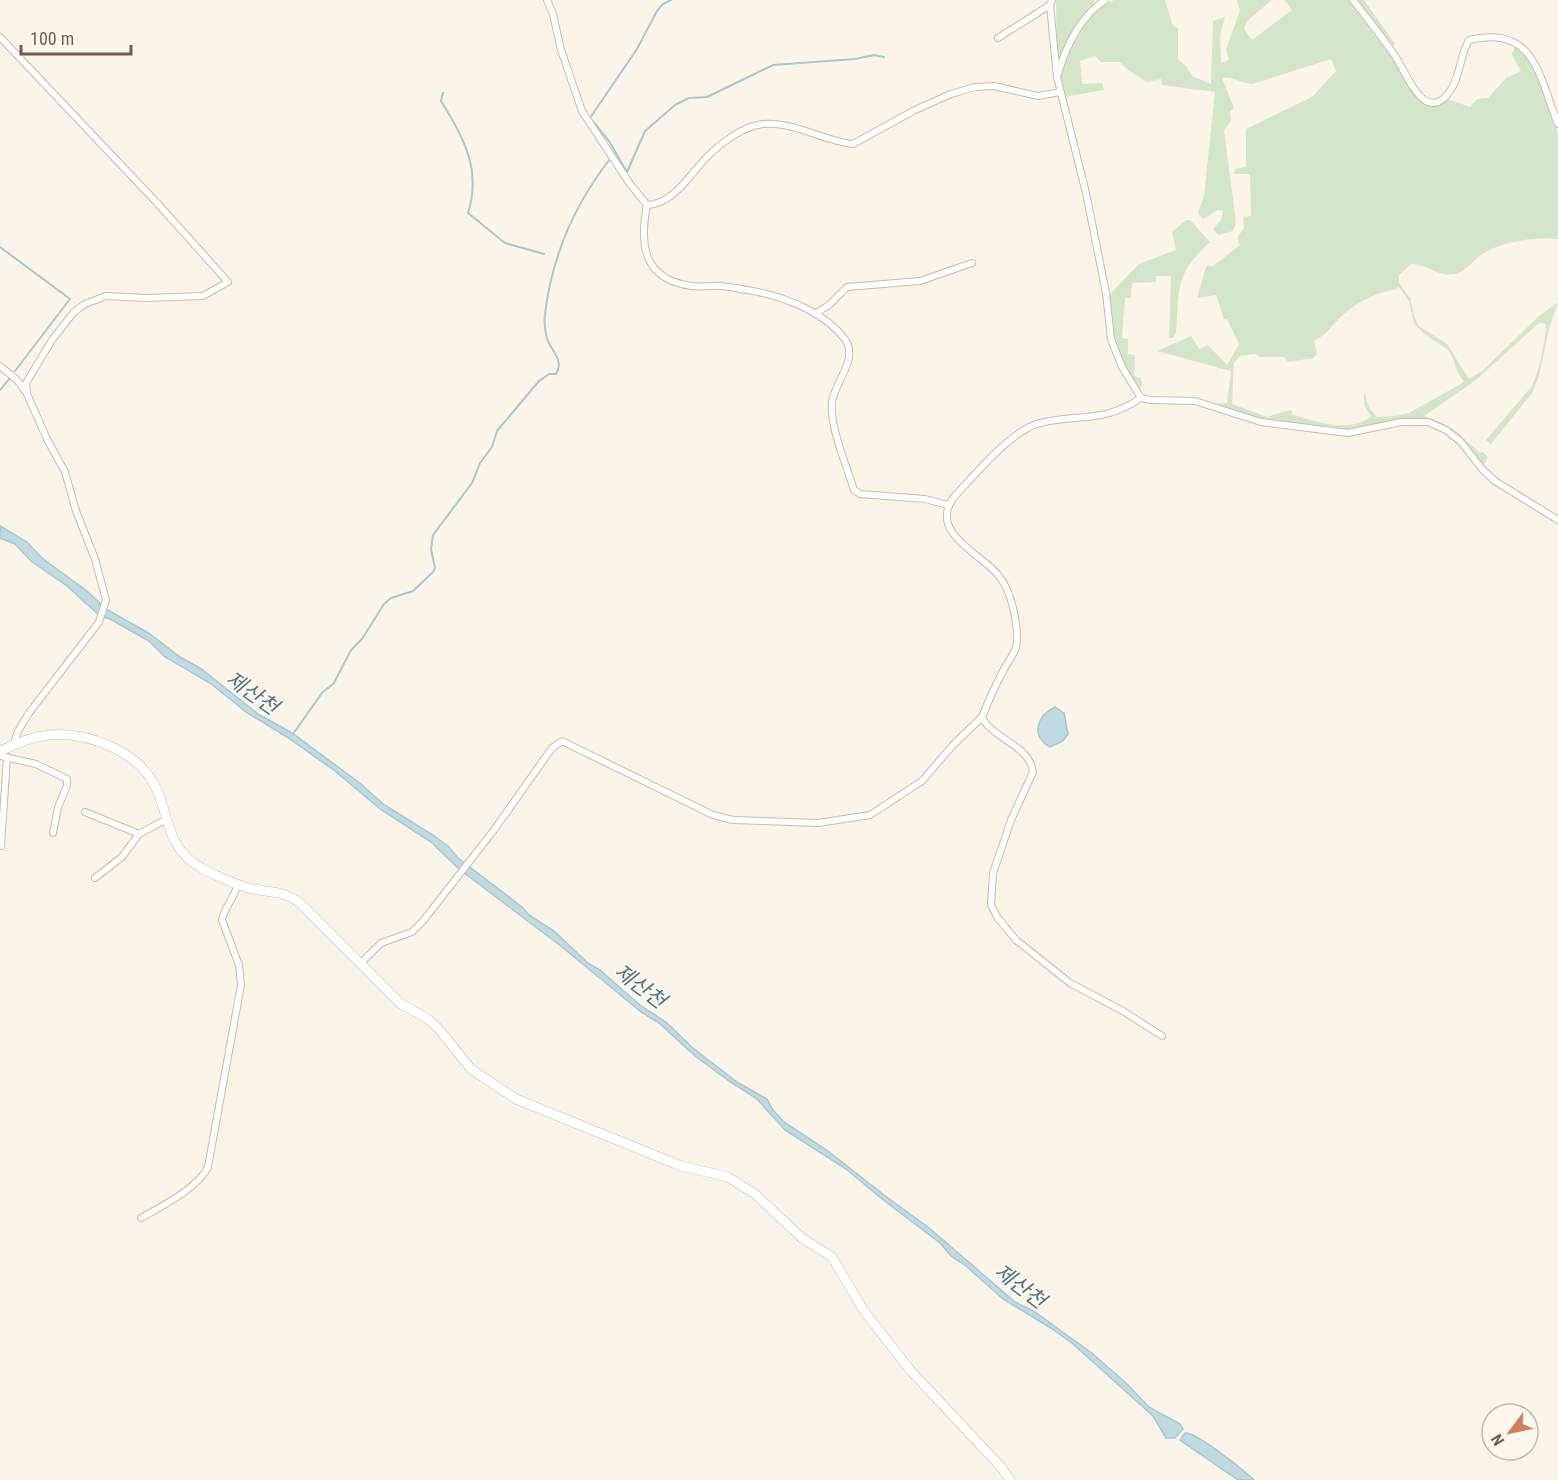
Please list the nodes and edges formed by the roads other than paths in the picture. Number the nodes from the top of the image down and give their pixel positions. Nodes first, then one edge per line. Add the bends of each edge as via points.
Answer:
1 (547, 0) edge
2 (1105, 0) edge
3 (1353, 0) edge
4 (1051, 3) edge
5 (0, 37) edge
6 (998, 38) dead end
7 (1057, 77) junction
8 (1060, 92) junction
9 (1558, 124) edge
10 (647, 205) junction
11 (972, 263) dead end
12 (815, 314) junction
13 (0, 366) edge
14 (27, 394) junction
15 (1142, 398) junction
16 (948, 505) junction
17 (1558, 520) edge
18 (982, 717) junction
19 (14, 743) junction
20 (2, 754) edge
21 (85, 812) dead end
22 (165, 820) junction
23 (53, 833) dead end
24 (139, 834) junction
25 (1, 846) edge
26 (95, 878) dead end
27 (237, 885) junction
28 (361, 963) junction
29 (1162, 1035) dead end
30 (141, 1218) dead end
31 (1010, 1480) edge

1 - 10 street via 582,111
2 - 7 street via 1081,22
3 - 9 street via 1427,102 1442,100 1451,89 1469,40 1503,39 1523,47 1534,61
4 - 6 street
4 - 7 street
5 - 14 street via 228,282 203,296 106,296 85,304 74,312 28,378
7 - 8 street
8 - 10 street via 1038,96 994,86 975,87 915,110 853,144 781,125 754,126 708,156 670,196
8 - 15 street via 1089,205 1114,349
10 - 12 street via 645,253 662,276 690,286 712,285 763,293
11 - 12 street via 920,281 852,285
12 - 16 street via 848,344 849,356 833,396 832,414 855,490 860,494 925,499
13 - 14 street
14 - 19 street via 64,471 106,593 99,622 29,713
15 - 16 street via 1111,414 1039,423 1022,431
15 - 17 street via 1195,400 1261,422 1348,433 1401,422 1428,422 1460,441 1495,481
16 - 18 street via 946,518 952,533 993,569 1002,581 1015,617 1015,651
18 - 28 street via 922,781 883,807 864,816 818,823 733,820 713,814 562,741 552,748 416,929 381,942
18 - 29 street via 1032,766 1030,781 1011,820 993,873 991,905 997,917 1016,940 1070,983
19 - 20 street
19 - 22 street via 62,735 88,739 122,752 139,764 153,782
20 - 23 street via 67,779
20 - 25 street
21 - 24 street
22 - 24 street
22 - 27 street via 177,845 190,860
24 - 26 street via 123,857
27 - 28 street via 292,897
27 - 30 street via 222,920 239,966 241,986 208,1167 195,1184
28 - 31 street via 401,1004 438,1028 471,1069 516,1100 681,1166 728,1177 755,1194 802,1239 832,1257 864,1311 911,1371

